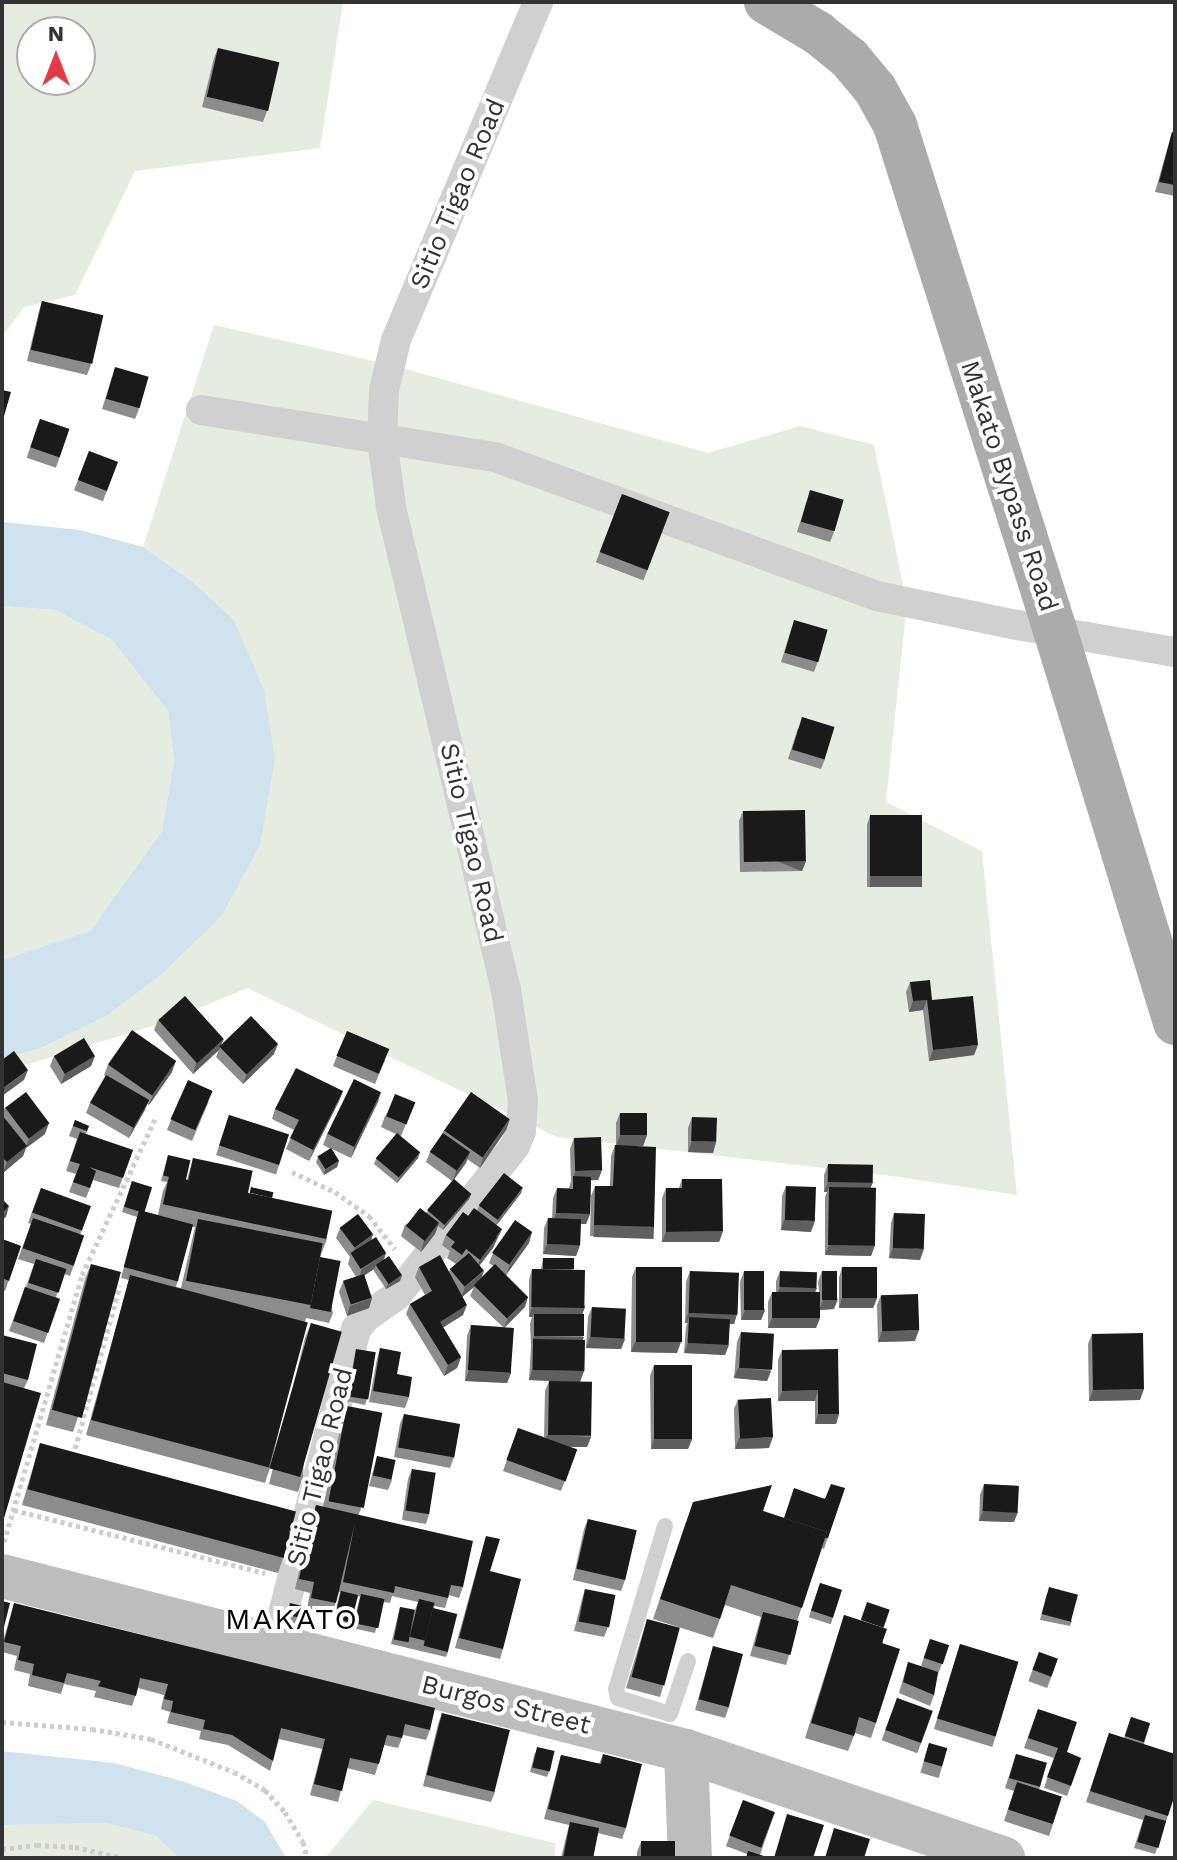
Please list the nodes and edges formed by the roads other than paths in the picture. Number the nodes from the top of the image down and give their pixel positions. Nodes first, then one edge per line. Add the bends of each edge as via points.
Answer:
1 (538, 2) edge
2 (766, 2) edge
3 (201, 410) dead end
4 (382, 439) junction
5 (1055, 630) junction
6 (1175, 652) edge
7 (1175, 1023) edge
8 (665, 1526) dead end
9 (2, 1576) edge
10 (275, 1645) junction
11 (688, 1661) dead end
12 (646, 1724) junction
13 (686, 1751) junction
14 (690, 1858) edge
15 (1003, 1858) edge

1 - 4 street, Sitio Tigao Road via 396,340 384,390
2 - 5 main road, Makato Bypass Road via 849,58 891,116
3 - 4 street
4 - 5 street via 495,457 877,596
4 - 10 street, Sitio Tigao Road via 391,506 506,990 523,1101 521,1131 515,1146 397,1295 356,1329
5 - 6 street
5 - 7 main road, Makato Bypass Road
8 - 12 lane via 616,1689 621,1701
9 - 10 main road, Burgos Street
10 - 12 main road, Burgos Street
11 - 12 lane via 672,1712
12 - 13 main road, Burgos Street
13 - 14 main road
13 - 15 main road, Burgos Street

